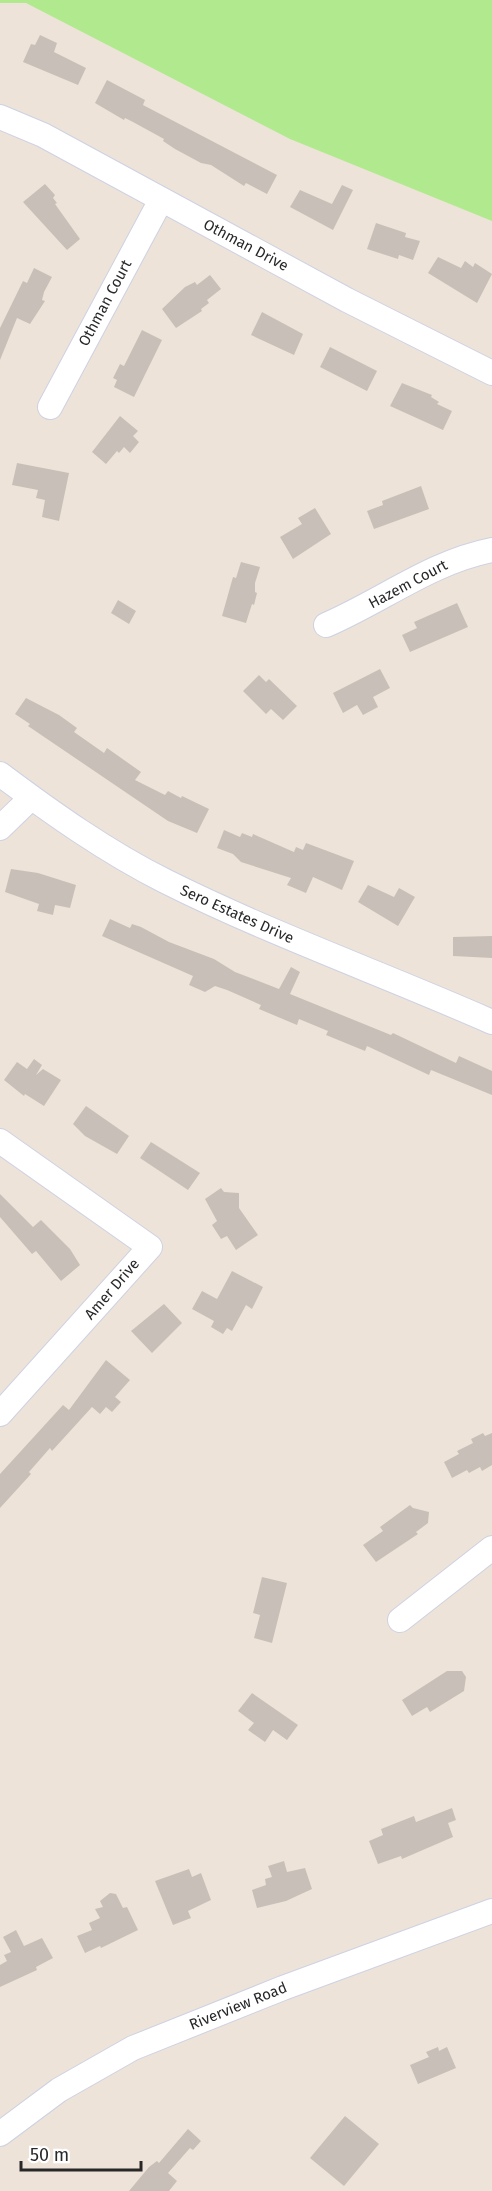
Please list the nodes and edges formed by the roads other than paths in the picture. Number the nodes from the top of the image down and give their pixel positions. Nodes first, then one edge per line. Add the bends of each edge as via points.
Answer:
1 (0, 117) edge
2 (161, 200) junction
3 (492, 373) edge
4 (50, 407) dead end
5 (492, 550) edge
6 (326, 625) dead end
7 (0, 774) edge
8 (31, 798) junction
9 (0, 828) edge
10 (492, 1022) edge
11 (0, 1141) edge
12 (0, 1414) edge
13 (492, 1548) edge
14 (400, 1620) dead end
15 (492, 1911) edge
16 (0, 2134) edge

1 - 2 street, Othman Drive via 43,135
2 - 3 street, Othman Drive
2 - 4 street, Othman Court
5 - 6 street, Hazem Court via 429,570 359,611
7 - 8 street, Sero Estates Drive
8 - 9 street
8 - 10 street, Sero Estates Drive via 163,880 231,913
11 - 12 street, Amer Drive via 150,1247
13 - 14 street
15 - 16 street, Riverview Road via 133,2048 59,2090

